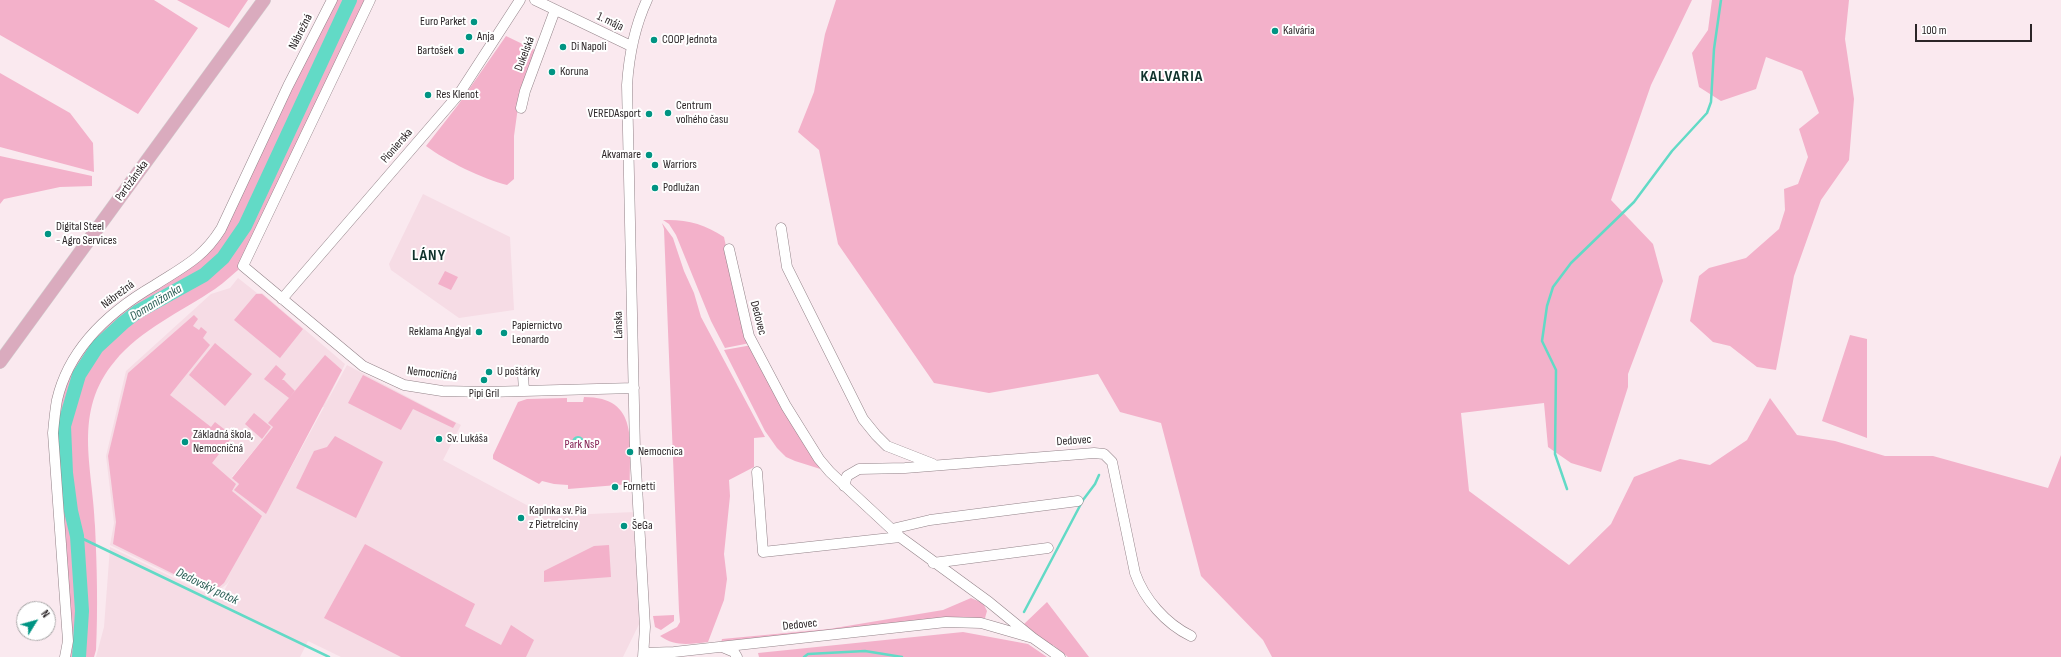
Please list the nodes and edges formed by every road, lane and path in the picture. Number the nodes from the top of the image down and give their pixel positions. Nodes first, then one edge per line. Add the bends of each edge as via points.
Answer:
1 (264, 0) edge
2 (332, 0) edge
3 (370, 0) edge
4 (520, 0) edge
5 (536, 0) edge
6 (647, 0) edge
7 (555, 10) junction
8 (631, 46) junction
9 (521, 108) dead end
10 (781, 228) dead end
11 (729, 249) dead end
12 (282, 299) junction
13 (0, 362) edge
14 (523, 375) dead end
15 (634, 388) junction
16 (524, 391) junction
17 (819, 459) junction
18 (933, 464) junction
19 (859, 469) junction
20 (757, 472) dead end
21 (844, 486) junction
22 (1078, 500) dead end
23 (892, 529) junction
24 (900, 537) junction
25 (1048, 548) dead end
26 (934, 563) junction
27 (990, 602) junction
28 (981, 623) junction
29 (1191, 636) dead end
30 (1034, 638) junction
31 (720, 647) junction
32 (644, 655) edge
33 (737, 656) edge
34 (65, 657) edge
35 (1060, 657) edge

1 - 13 main road, Partizánska
2 - 34 street, Nábrežná via 212,244 196,260 142,292 114,313 80,348 68,372 58,400 53,433 68,641
3 - 12 street, Nemocničná via 243,266
4 - 12 street, Pionierska via 459,94 419,146
5 - 7 street, 1. mája
6 - 8 street, Lánska
7 - 8 street, 1. mája
7 - 9 street, Dukelská via 524,91
8 - 15 street, Lánska via 627,113
10 - 18 street via 784,257 789,271 863,419 887,446
11 - 17 street, Dedovec via 750,340 782,400
12 - 16 street, Nemocničná via 363,366 404,385 442,391
14 - 16 street
15 - 16 street, Nemocničná
15 - 32 street, Lánska via 645,627
17 - 19 street, Dedovec via 835,471
17 - 21 street, Dedovec
18 - 19 street, Dedovec via 905,468
18 - 29 street, Dedovec via 1094,453 1108,455 1114,470 1137,578 1162,614
19 - 21 street via 847,476
20 - 24 street via 763,552
21 - 23 street, Dedovec
22 - 23 street via 930,520
23 - 24 street, Dedovec
24 - 26 street, Dedovec
25 - 26 street
26 - 27 street, Dedovec
27 - 28 street via 996,616 991,621
27 - 30 street, Dedovec
28 - 30 street, Dedovec
28 - 31 street, Dedovec via 946,622
30 - 35 street, Dedovec
31 - 32 street, Dedovec
31 - 33 street via 728,648

